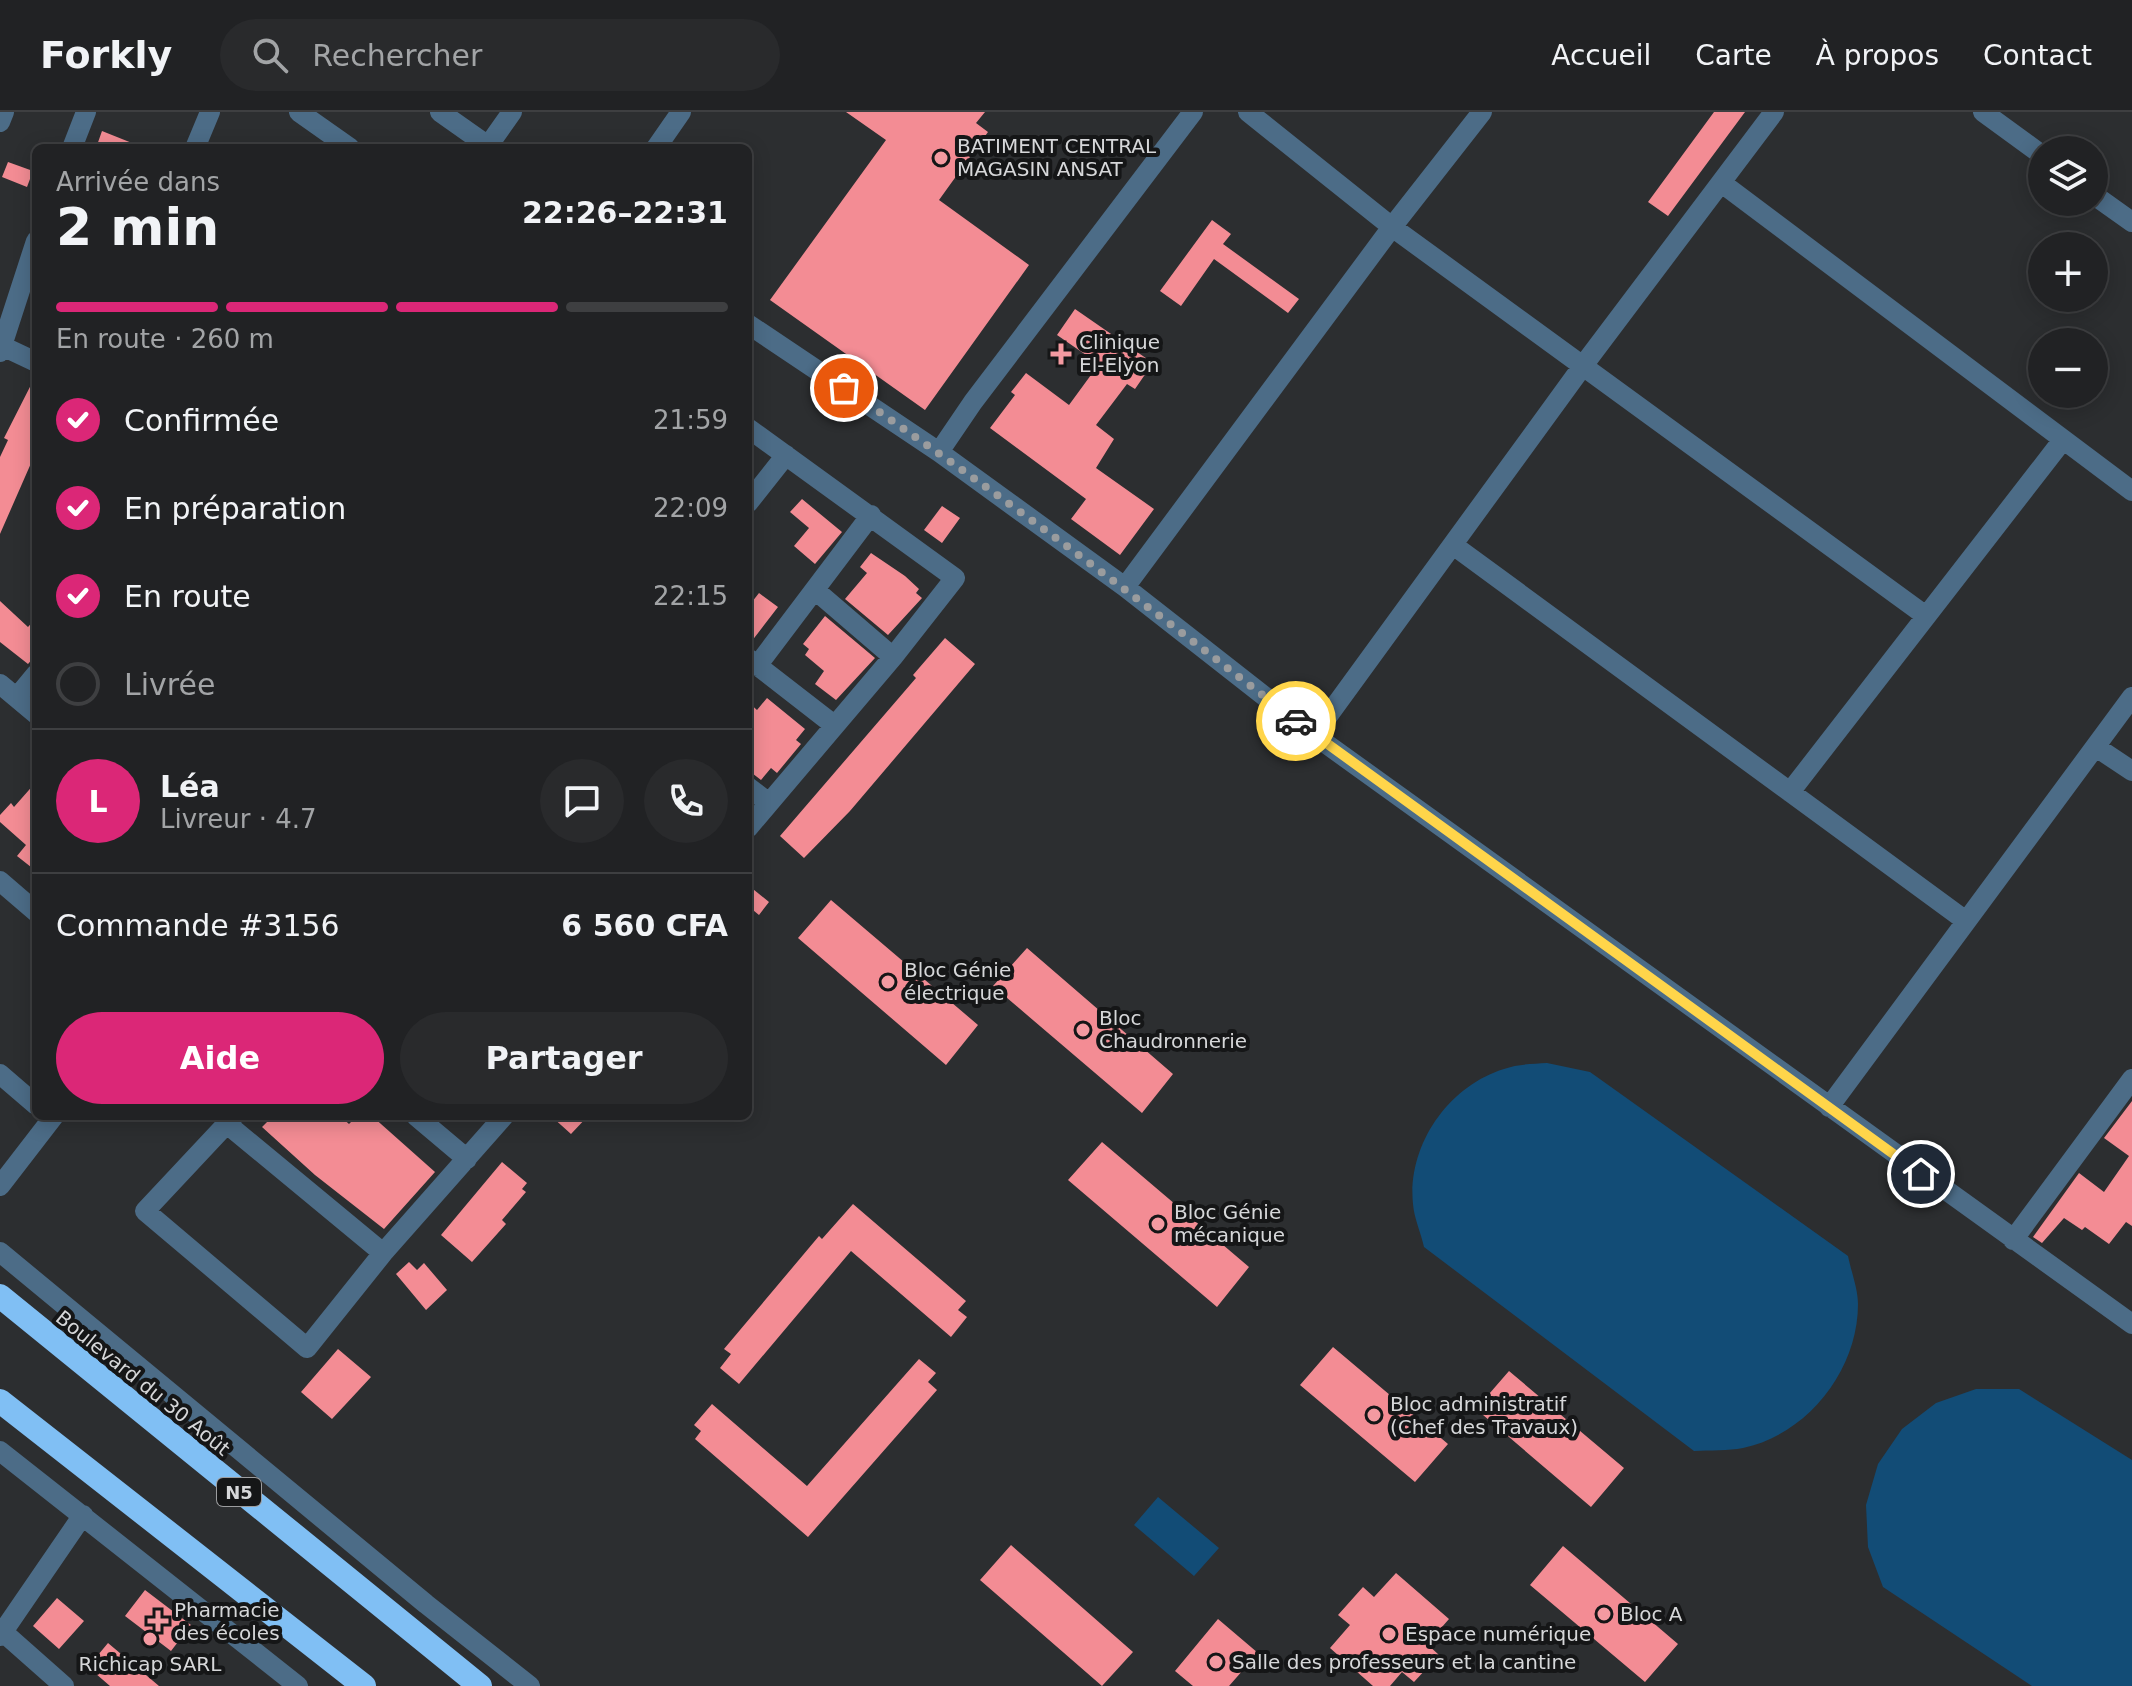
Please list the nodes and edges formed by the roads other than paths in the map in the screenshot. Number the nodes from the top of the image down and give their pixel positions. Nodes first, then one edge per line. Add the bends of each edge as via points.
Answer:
1 (4, 112) edge
2 (86, 112) edge
3 (210, 112) edge
4 (299, 112) edge
5 (440, 112) edge
6 (512, 112) edge
7 (681, 112) edge
8 (1193, 112) edge
9 (1248, 112) edge
10 (1482, 112) edge
11 (1774, 112) edge
12 (1983, 112) edge
13 (0, 122) edge
14 (74, 144) edge
15 (197, 144) edge
16 (344, 144) edge
17 (485, 144) edge
18 (491, 144) edge
19 (659, 144) edge
20 (2028, 145) edge
21 (1723, 184) junction
22 (2108, 205) edge
23 (2132, 222) edge
24 (1392, 227) junction
25 (32, 253) edge
26 (752, 327) edge
27 (1, 349) edge
28 (32, 361) edge
29 (1582, 367) junction
30 (752, 431) edge
31 (2062, 441) junction
32 (939, 452) junction
33 (786, 455) junction
34 (2132, 491) edge
35 (752, 498) edge
36 (871, 515) junction
37 (1453, 545) junction
38 (1125, 587) junction
39 (815, 590) junction
40 (1926, 616) junction
41 (893, 657) junction
42 (752, 662) edge
43 (32, 676) edge
44 (8, 691) edge
45 (2132, 697) edge
46 (32, 711) edge
47 (834, 725) junction
48 (1314, 735) junction
49 (2096, 747) junction
50 (2132, 771) edge
51 (752, 790) edge
52 (1790, 792) junction
53 (769, 803) junction
54 (752, 823) edge
55 (0, 881) edge
56 (32, 909) edge
57 (1966, 921) junction
58 (0, 1074) edge
59 (2132, 1079) edge
60 (32, 1101) edge
61 (1829, 1107) junction
62 (43, 1120) edge
63 (230, 1120) edge
64 (421, 1120) edge
65 (501, 1120) edge
66 (467, 1159) junction
67 (0, 1186) edge
68 (2013, 1240) junction
69 (0, 1252) edge
70 (383, 1253) junction
71 (0, 1296) edge
72 (2132, 1324) edge
73 (0, 1401) edge
74 (0, 1451) edge
75 (83, 1515) junction
76 (1, 1634) edge
77 (64, 1686) edge
78 (298, 1686) edge
79 (364, 1686) edge
80 (480, 1686) edge
81 (530, 1686) edge

1 - 13 street
2 - 14 street
3 - 15 street
4 - 16 street
5 - 17 street
6 - 18 street
7 - 19 street
8 - 32 street
9 - 24 street
10 - 24 street
11 - 21 street
12 - 20 street
21 - 29 street
21 - 31 street
22 - 23 street
24 - 29 street
24 - 38 street
25 - 27 street
26 - 32 street
27 - 28 street
29 - 37 street
29 - 40 street
30 - 33 street
31 - 34 street
31 - 40 street
32 - 38 street
33 - 35 street
33 - 36 street
36 - 39 street
36 - 41 street via 955,578
37 - 48 street
37 - 52 street
38 - 48 street
39 - 41 street
39 - 42 street
40 - 52 street
41 - 47 street
42 - 47 street
43 - 44 street
44 - 46 street
45 - 49 street
47 - 53 street
48 - 61 street
49 - 50 street
49 - 57 street
51 - 53 street
52 - 57 street
53 - 54 street
55 - 56 street
57 - 61 street
58 - 60 street
59 - 68 street
61 - 68 street
62 - 67 street
63 - 70 street
63 - 70 street via 145,1211 307,1348
64 - 66 street
65 - 66 street
66 - 70 street
68 - 72 street
69 - 81 street
71 - 80 highway, Boulevard du 30 Août / N5
73 - 79 highway
74 - 75 street
75 - 76 street
75 - 78 street
76 - 77 street

